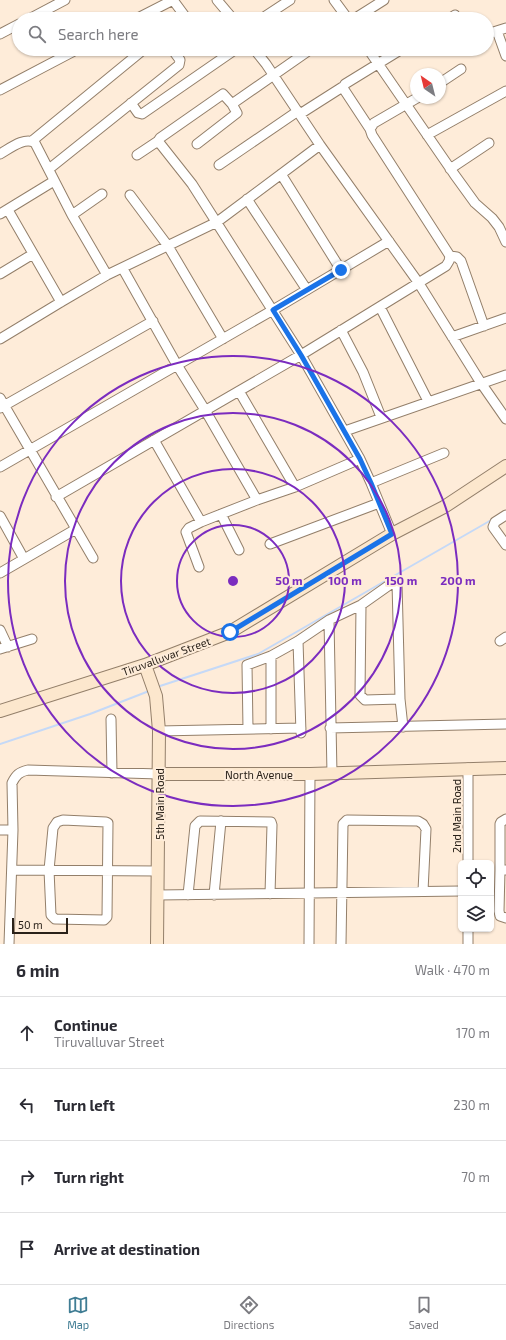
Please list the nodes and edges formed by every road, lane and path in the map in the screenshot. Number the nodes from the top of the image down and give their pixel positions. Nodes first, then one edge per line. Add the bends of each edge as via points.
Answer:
1 (65, 0) edge
2 (173, 0) edge
3 (217, 0) edge
4 (290, 0) edge
5 (334, 0) edge
6 (384, 0) edge
7 (42, 12) edge
8 (156, 12) edge
9 (182, 12) edge
10 (226, 12) edge
11 (272, 12) edge
12 (343, 12) edge
13 (365, 12) edge
14 (12, 28) edge
15 (506, 28) edge
16 (497, 31) junction
17 (494, 32) edge
18 (0, 34) edge
19 (65, 56) edge
20 (136, 56) edge
21 (177, 56) edge
22 (226, 56) edge
23 (259, 56) edge
24 (301, 56) edge
25 (373, 56) edge
26 (391, 56) edge
27 (506, 56) edge
28 (379, 64) junction
29 (461, 69) dead end
30 (274, 76) junction
31 (446, 79) edge
32 (344, 86) junction
33 (0, 90) edge
34 (506, 91) edge
35 (410, 102) edge
36 (131, 103) junction
37 (232, 104) junction
38 (406, 105) junction
39 (299, 113) junction
40 (370, 129) junction
41 (427, 135) junction
42 (32, 141) junction
43 (158, 141) junction
44 (489, 143) dead end
45 (197, 144) dead end
46 (320, 145) junction
47 (0, 154) edge
48 (137, 156) dead end
49 (218, 165) dead end
50 (49, 169) junction
51 (450, 169) junction
52 (281, 174) junction
53 (54, 181) junction
54 (102, 194) dead end
55 (130, 195) dead end
56 (248, 199) junction
57 (4, 212) edge
58 (72, 215) junction
59 (217, 222) junction
60 (389, 241) junction
61 (506, 242) edge
62 (168, 246) junction
63 (33, 254) junction
64 (450, 256) junction
65 (122, 269) junction
66 (341, 270) junction
67 (0, 274) edge
68 (107, 275) junction
69 (418, 282) junction
70 (307, 290) junction
71 (61, 302) junction
72 (380, 307) junction
73 (273, 310) junction
74 (506, 318) edge
75 (153, 321) junction
76 (484, 326) junction
77 (341, 330) junction
78 (452, 337) junction
79 (0, 339) edge
80 (223, 339) junction
81 (301, 355) junction
82 (177, 365) junction
83 (506, 375) edge
84 (481, 383) junction
85 (238, 391) junction
86 (428, 401) junction
87 (1, 404) edge
88 (205, 410) junction
89 (381, 417) junction
90 (506, 419) edge
91 (345, 430) junction
92 (154, 440) junction
93 (30, 450) junction
94 (444, 453) dead end
95 (360, 459) junction
96 (506, 466) edge
97 (0, 467) edge
98 (371, 483) junction
99 (295, 487) junction
100 (56, 497) junction
101 (257, 500) junction
102 (379, 503) junction
103 (221, 514) junction
104 (506, 515) edge
105 (0, 516) edge
106 (201, 522) junction
107 (76, 528) junction
108 (392, 534) junction
109 (270, 544) dead end
110 (506, 545) edge
111 (239, 550) dead end
112 (93, 558) dead end
113 (24, 559) junction
114 (199, 567) dead end
115 (0, 573) edge
116 (361, 605) junction
117 (329, 620) junction
118 (0, 630) edge
119 (32, 639) dead end
120 (298, 641) junction
121 (4, 648) edge
122 (271, 656) junction
123 (145, 665) junction
124 (400, 699) junction
125 (0, 711) edge
126 (111, 719) dead end
127 (506, 724) edge
128 (403, 726) junction
129 (330, 728) junction
130 (248, 729) junction
131 (271, 729) junction
132 (159, 730) junction
133 (468, 768) junction
134 (506, 768) edge
135 (112, 773) junction
136 (159, 774) junction
137 (310, 774) junction
138 (332, 774) junction
139 (506, 819) edge
140 (221, 821) junction
141 (0, 830) edge
142 (13, 830) junction
143 (468, 860) edge
144 (12, 870) junction
145 (49, 870) junction
146 (503, 870) edge
147 (108, 871) junction
148 (158, 871) junction
149 (423, 891) junction
150 (458, 891) edge
151 (343, 893) junction
152 (270, 894) junction
153 (309, 894) junction
154 (158, 895) junction
155 (188, 895) junction
156 (214, 895) junction
157 (506, 918) edge
158 (468, 932) edge
159 (10, 944) edge
160 (157, 944) edge
161 (309, 944) edge
162 (342, 944) edge
163 (468, 944) edge

1 - 7 street
2 - 8 street
2 - 9 street
3 - 10 street
4 - 11 street
5 - 12 street
6 - 13 street
14 - 18 street
15 - 16 street
16 - 17 street
16 - 27 street
19 - 33 street
20 - 42 street
21 - 36 street via 180,60 179,65
22 - 36 street via 142,114 138,113
23 - 30 street
24 - 30 street
25 - 28 street
26 - 28 street
28 - 32 street
28 - 38 street
29 - 31 street
30 - 37 street
30 - 39 street
32 - 39 street
32 - 40 street via 344,90
34 - 41 street
35 - 38 street
36 - 50 street
37 - 43 street via 223,94
37 - 45 street via 237,113
38 - 40 street via 374,122
38 - 41 street
39 - 46 street
39 - 49 street
40 - 64 street
41 - 51 street
42 - 47 street via 22,142
42 - 50 street via 38,147
43 - 48 street
43 - 59 street via 192,184
44 - 51 street
46 - 52 street
46 - 60 street
50 - 53 street
51 - 61 street via 475,203 499,227
52 - 56 street
52 - 66 street
53 - 57 street
53 - 58 street
54 - 58 street
55 - 62 street
56 - 59 street
56 - 70 street
57 - 63 street
58 - 68 street
59 - 62 street
59 - 73 street
60 - 66 street
60 - 69 street
62 - 65 street
62 - 80 street
63 - 67 street
63 - 71 street
64 - 69 street via 446,266
64 - 76 street via 461,261
65 - 68 street
65 - 75 street
66 - 70 street
68 - 71 street
69 - 72 street
69 - 78 street
70 - 73 street
71 - 79 street
72 - 77 street
72 - 86 street
73 - 80 street
73 - 81 street
74 - 76 street
75 - 82 street
75 - 87 street
76 - 78 street
77 - 81 street
77 - 89 street
78 - 84 street
80 - 82 street
81 - 85 street
81 - 91 street
82 - 88 street
82 - 93 street
83 - 84 street
84 - 86 street
84 - 90 street
85 - 88 street
85 - 99 street
86 - 89 street
87 - 93 street
88 - 92 street
88 - 101 street
89 - 91 street
91 - 95 street
92 - 100 street
92 - 106 street
93 - 97 street
93 - 100 street
94 - 98 street
95 - 98 street
95 - 99 street
96 - 108 street, Tiruvalluvar Street via 444,507
98 - 102 street
99 - 101 street
100 - 107 street
101 - 103 street
102 - 108 street
102 - 109 street
103 - 106 street
103 - 111 street
104 - 110 street via 495,522 493,527
105 - 113 street
106 - 114 street via 186,532
107 - 112 street
107 - 113 street
108 - 123 street, Tiruvalluvar Street via 230,632
113 - 115 street
116 - 117 street
116 - 124 street via 360,695 365,700
116 - 124 street via 393,581 397,583
117 - 120 street
117 - 129 street
118 - 121 street
119 - 121 street
120 - 122 street
120 - 131 street via 301,730
122 - 130 street via 247,665
122 - 131 street
123 - 125 street, Tiruvalluvar Street
123 - 132 street, 5th Main Road via 156,696
124 - 128 street
126 - 135 street
127 - 128 street
128 - 129 street
129 - 138 street
130 - 131 street
130 - 132 street
132 - 136 street, 5th Main Road
133 - 134 street, North Avenue
133 - 138 street, North Avenue
133 - 143 street, 2nd Main Road
135 - 136 street, North Avenue
135 - 142 street, North Avenue via 28,770 20,772 12,782
136 - 137 street, North Avenue
136 - 148 street, 5th Main Road
137 - 138 street, North Avenue
137 - 153 street
139 - 146 street via 500,824
140 - 152 street via 271,822
140 - 155 street via 200,821 195,826
140 - 156 street
141 - 142 street
142 - 144 street
144 - 145 street
144 - 159 street
145 - 147 street
145 - 147 street via 53,828 57,822 63,820 108,823
145 - 147 street via 50,911 53,918 58,920 106,919
146 - 157 street via 499,911 500,916
147 - 148 street
148 - 154 street, 5th Main Road
149 - 150 street
149 - 151 street
149 - 151 street via 426,829 423,824 418,821 347,820 343,824
151 - 153 street
151 - 162 street
152 - 153 street
152 - 156 street
153 - 161 street
154 - 155 street
154 - 160 street, 5th Main Road
155 - 156 street
158 - 163 street

